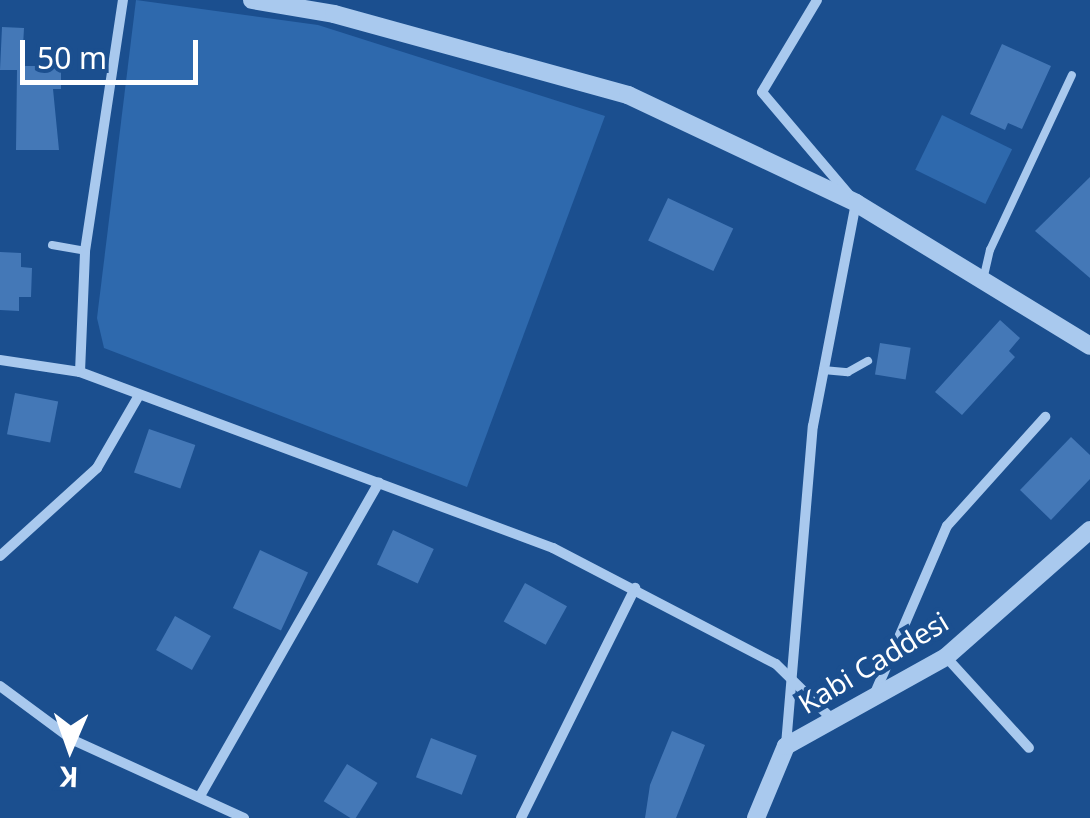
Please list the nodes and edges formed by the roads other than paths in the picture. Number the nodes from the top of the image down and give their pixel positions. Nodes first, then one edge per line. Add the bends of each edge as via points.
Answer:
1 (123, 0) edge
2 (252, 0) edge
3 (817, 0) edge
4 (1072, 75) dead end
5 (856, 203) junction
6 (52, 245) dead end
7 (85, 251) junction
8 (983, 280) junction
9 (1090, 346) edge
10 (0, 360) edge
11 (868, 361) dead end
12 (823, 370) junction
13 (80, 372) junction
14 (138, 396) junction
15 (1045, 417) dead end
16 (378, 482) junction
17 (1090, 530) edge
18 (0, 556) edge
19 (635, 588) junction
20 (946, 657) junction
21 (796, 682) junction
22 (0, 686) edge
23 (875, 693) junction
24 (831, 718) junction
25 (786, 746) junction
26 (1029, 748) dead end
27 (200, 796) junction
28 (244, 818) edge
29 (521, 818) edge
30 (756, 818) edge

1 - 7 street
2 - 5 street via 334,14 628,95
3 - 5 street via 762,92
4 - 8 lane via 990,250
5 - 8 street
5 - 12 street
6 - 7 lane
7 - 13 street
8 - 9 street
10 - 13 street
11 - 12 lane via 848,372
12 - 21 street
13 - 14 street
14 - 16 street
14 - 18 street via 96,468
15 - 23 street via 947,526
16 - 19 street via 553,548
16 - 27 street
17 - 20 street, Kabi Caddesi
19 - 21 street via 776,664
19 - 29 street
20 - 23 street, Kabi Caddesi
20 - 26 street
21 - 24 street
21 - 25 street
22 - 27 street via 72,740
23 - 24 street, Kabi Caddesi
24 - 25 street, Kabi Caddesi
25 - 30 street, Kabi Caddesi
27 - 28 street

